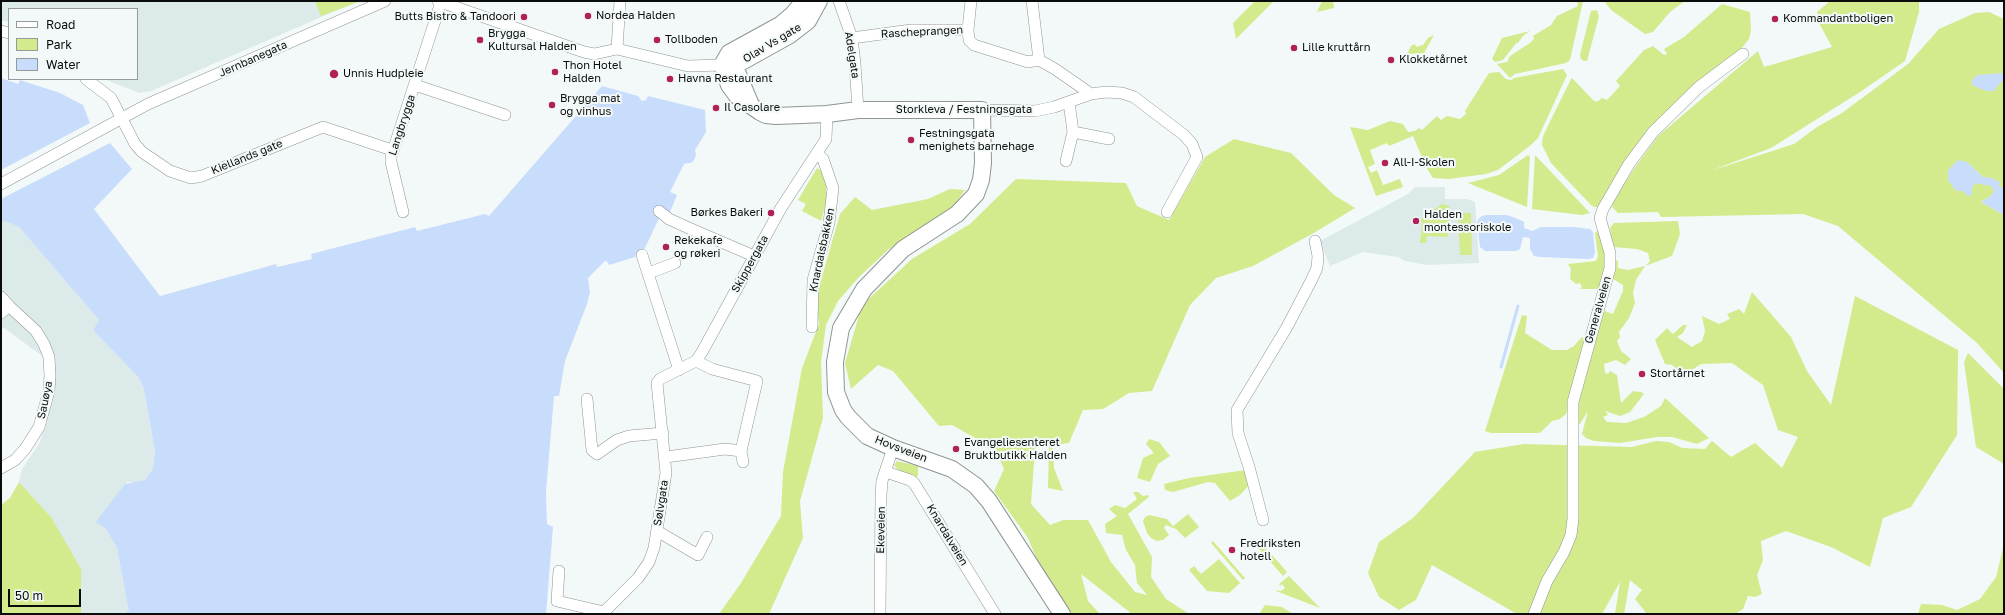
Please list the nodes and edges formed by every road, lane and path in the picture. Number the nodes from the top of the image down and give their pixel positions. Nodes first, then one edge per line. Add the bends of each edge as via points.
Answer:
1 (385, 1) edge
2 (620, 1) edge
3 (804, 1) edge
4 (819, 1) edge
5 (838, 1) edge
6 (971, 1) edge
7 (1032, 1) edge
8 (439, 2) edge
9 (968, 30) junction
10 (852, 38) junction
11 (617, 49) junction
12 (1743, 54) dead end
13 (1039, 60) junction
14 (722, 65) junction
15 (87, 80) edge
16 (415, 85) junction
17 (1091, 94) junction
18 (1068, 102) junction
19 (858, 110) junction
20 (982, 110) junction
21 (827, 114) junction
22 (505, 115) dead end
23 (122, 119) junction
24 (1073, 132) junction
25 (1108, 139) dead end
26 (392, 150) junction
27 (817, 153) junction
28 (1066, 161) dead end
29 (1, 184) edge
30 (659, 211) dead end
31 (403, 212) dead end
32 (1167, 212) dead end
33 (1315, 241) dead end
34 (642, 255) dead end
35 (754, 256) junction
36 (675, 263) dead end
37 (649, 273) junction
38 (1, 297) edge
39 (5, 310) edge
40 (812, 326) dead end
41 (696, 361) junction
42 (680, 370) junction
43 (660, 379) joint
44 (587, 399) dead end
45 (663, 433) junction
46 (893, 448) junction
47 (666, 457) junction
48 (1, 468) edge
49 (886, 472) junction
50 (1263, 520) dead end
51 (657, 532) junction
52 (707, 537) dead end
53 (559, 571) dead end
54 (603, 613) edge
55 (880, 614) edge
56 (995, 614) edge
57 (1062, 614) edge
58 (1534, 614) edge

1 - 23 street, Jernbanegata via 148,104
2 - 11 street
3 - 14 street, Olav Vs gate via 780,24 729,53
4 - 14 street, Olav Vs gate via 808,21 790,35 738,64
5 - 10 street, Adelgata
6 - 9 street
7 - 13 street
8 - 11 street via 584,52 594,54
8 - 16 street, Langbrygga
9 - 10 street, Rascheprangen via 911,30
9 - 13 street via 969,40 974,45 1028,62
10 - 19 street, Adelgata
11 - 14 street via 678,64
12 - 58 street, Generalveien via 1700,87 1653,132 1629,164 1603,209 1600,218 1610,253 1610,268 1573,402 1572,524 1564,552 1547,581
13 - 17 street
14 - 21 street, Storkleva / Festningsgata via 729,85 737,96 753,107 776,116
15 - 23 street, Kiellands gate via 111,98
16 - 22 street, Langbrygga
16 - 26 street, Langbrygga
17 - 18 street, Storkleva / Festningsgata
17 - 32 street, Storkleva / Festningsgata via 1122,93 1134,97 1192,144 1197,157
18 - 20 street, Storkleva / Festningsgata via 1035,111
18 - 24 street
19 - 20 street, Storkleva / Festningsgata
19 - 21 street, Storkleva / Festningsgata
20 - 46 street, Hovsveien via 983,163 976,194 957,214 903,249 885,266 864,289 841,328 834,375 840,403 848,417 867,436
21 - 27 street, Skippergata via 826,139
23 - 26 street, Kiellands gate via 142,152 170,171 191,178 202,176 323,127
23 - 29 street, Jernbanegata
24 - 25 street
24 - 28 street
26 - 31 street, Langbrygga via 390,162
27 - 35 street, Skippergata via 781,208
27 - 40 street, Knardalsbakken via 823,159 833,188 829,223 813,280
30 - 35 street via 693,231
33 - 50 street via 1318,256 1317,268 1312,279 1287,327 1237,410 1238,433 1250,467
34 - 37 street
35 - 41 street, Skippergata
36 - 37 street
37 - 42 street
38 - 39 street, Sauøya
39 - 48 street, Sauøya via 36,331 49,357 50,376 49,391 39,427 20,455
41 - 42 street, Skippergata
41 - 47 street via 712,369 757,381 742,457 725,449
42 - 43 street, Skippergata
43 - 45 street, Sølvgata via 657,383
44 - 45 street via 592,450 597,454 629,436
45 - 47 street, Sølvgata
46 - 49 street, Ekeveien
46 - 57 street, Hovsveien via 952,469 976,486 989,501
47 - 51 street, Sølvgata
49 - 55 street, Ekeveien via 881,495
49 - 56 street, Knardalveien via 914,483
51 - 52 street via 698,555
51 - 54 street, Sølvgata via 649,562
53 - 54 street via 557,601

